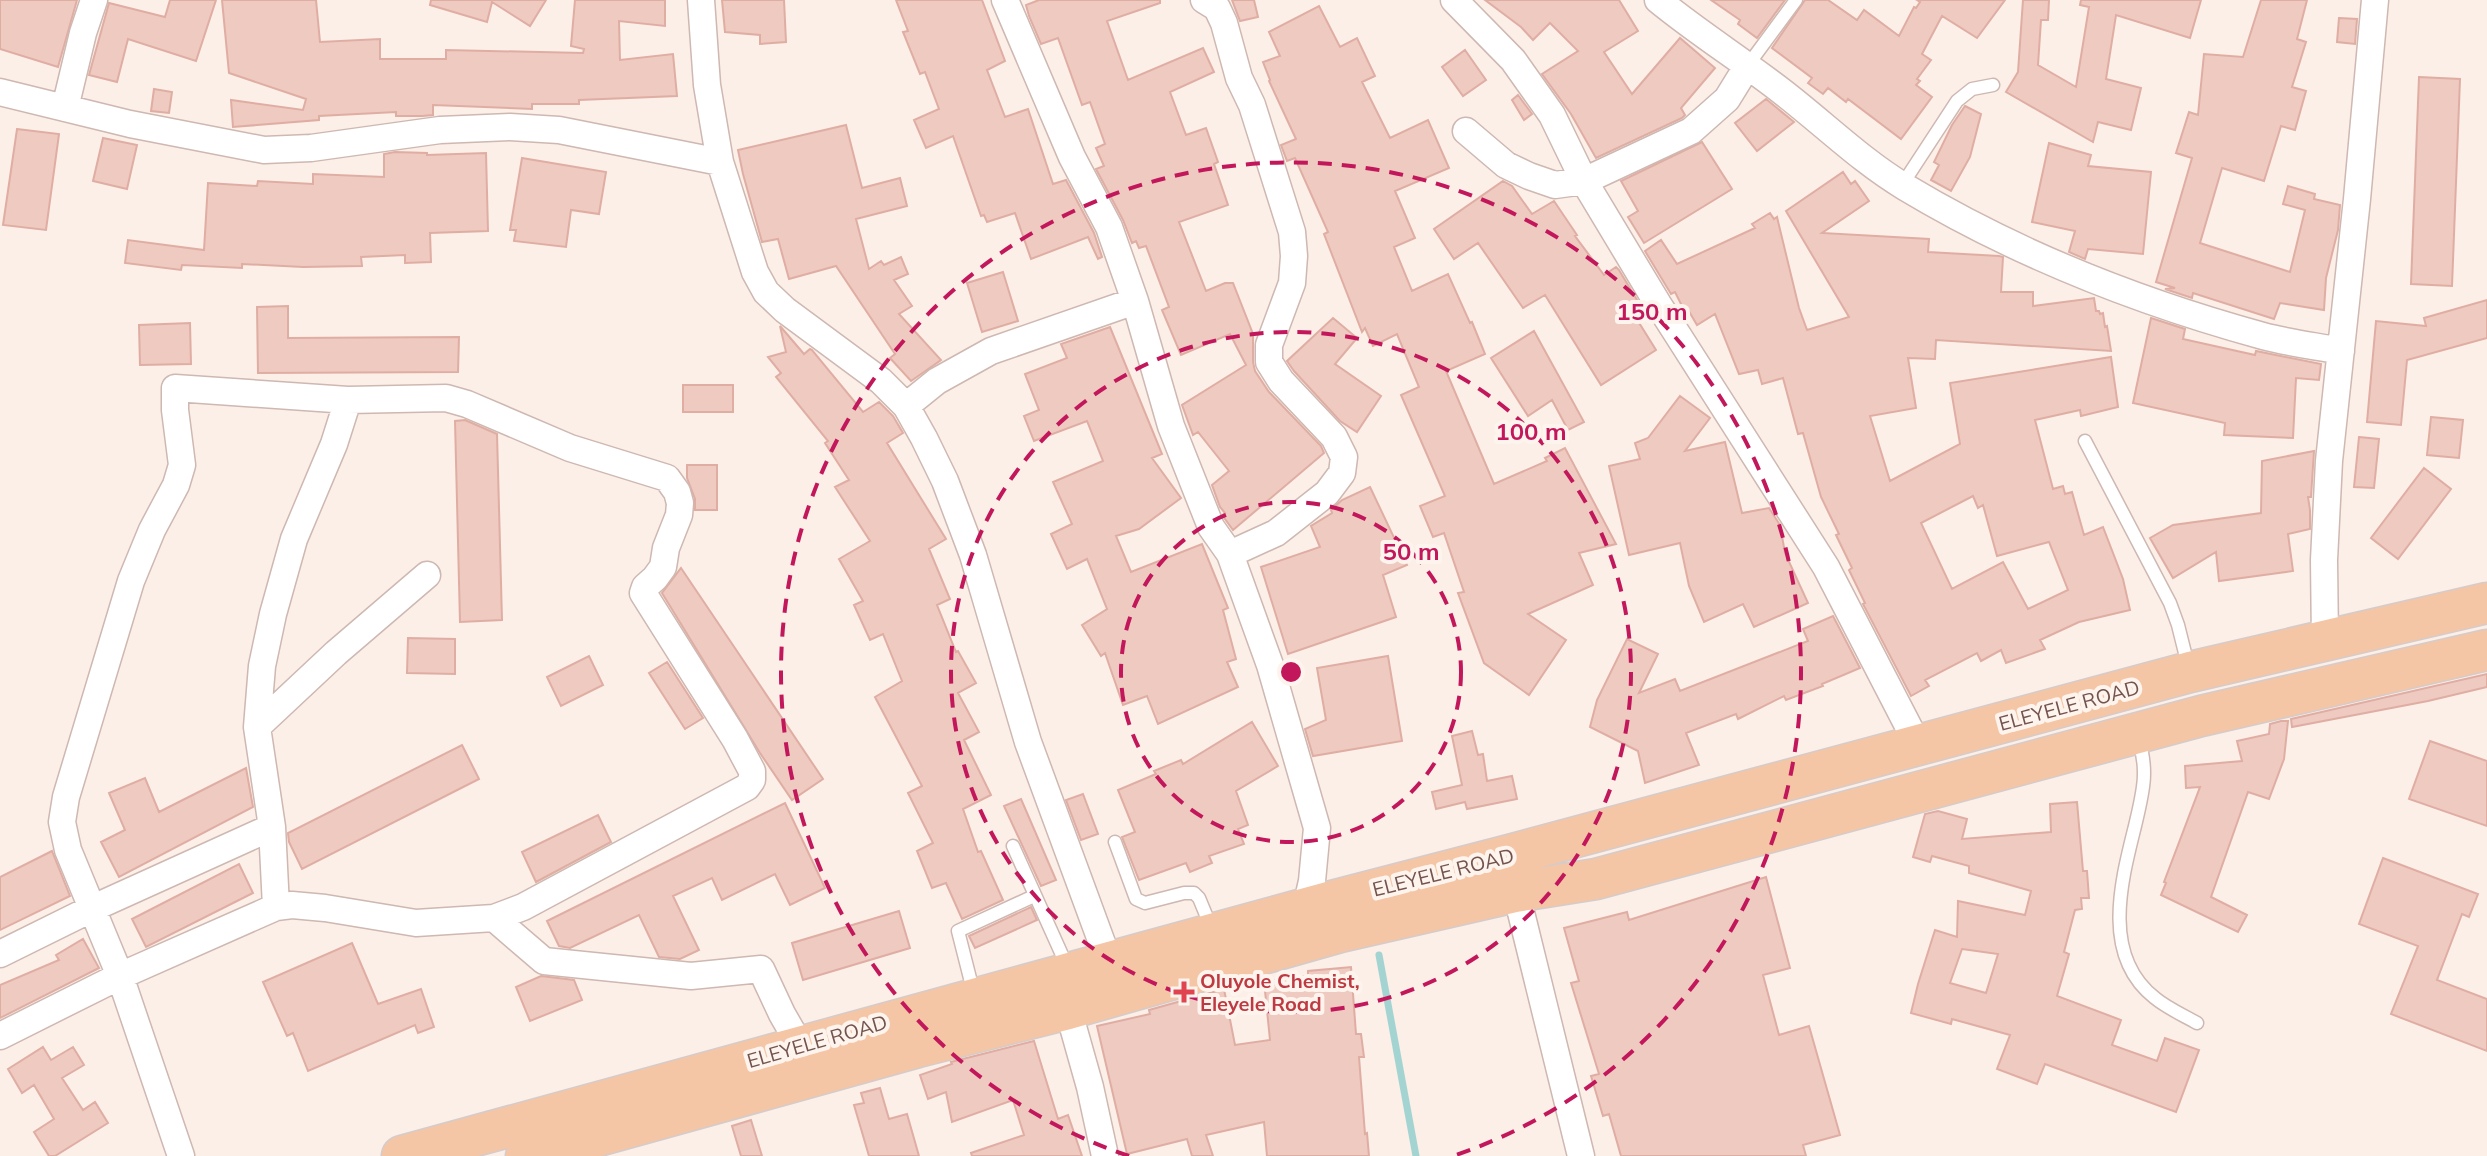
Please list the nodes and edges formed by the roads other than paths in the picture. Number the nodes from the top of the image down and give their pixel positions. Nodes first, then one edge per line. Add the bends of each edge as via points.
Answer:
1 (94, 0) edge
2 (701, 0) edge
3 (1005, 0) edge
4 (1454, 0) edge
5 (1658, 0) edge
6 (1796, 0) edge
7 (2375, 0) edge
8 (1212, 3) edge
9 (1748, 65) junction
10 (1993, 85) dead end
11 (0, 92) edge
12 (65, 108) junction
13 (1466, 131) dead end
14 (720, 162) junction
15 (1584, 181) junction
16 (1902, 185) junction
17 (1135, 301) junction
18 (2341, 351) junction
19 (348, 400) junction
20 (906, 406) junction
21 (2085, 441) dead end
22 (1230, 554) junction
23 (427, 575) dead end
24 (2487, 603) edge
25 (2325, 642) junction
26 (2487, 650) edge
27 (2190, 672) junction
28 (257, 727) junction
29 (2137, 734) junction
30 (1918, 745) junction
31 (272, 827) junction
32 (1115, 842) dead end
33 (1013, 846) dead end
34 (1494, 878) junction
35 (1034, 896) junction
36 (276, 907) junction
37 (91, 909) junction
38 (1326, 914) junction
39 (494, 918) junction
40 (1213, 934) junction
41 (0, 954) edge
42 (1109, 962) junction
43 (120, 976) junction
44 (1069, 991) junction
45 (975, 999) junction
46 (2197, 1023) dead end
47 (0, 1036) edge
48 (801, 1047) junction
49 (181, 1156) edge
50 (402, 1156) edge
51 (526, 1156) edge
52 (1105, 1156) edge
53 (1581, 1156) edge

1 - 12 street
2 - 14 street
3 - 17 street via 1072,157 1109,227
4 - 15 street via 1513,60 1552,115
5 - 9 street
6 - 9 lane
7 - 18 street
8 - 22 street via 1224,23 1292,232 1292,283 1269,345 1269,362 1334,437 1344,457 1342,473 1327,493 1276,533
9 - 15 street via 1727,99 1691,131
9 - 16 street
10 - 16 lane via 1972,89 1957,101
11 - 12 street
12 - 14 street via 264,150 510,127 559,130
13 - 15 street via 1506,165 1529,176 1555,185
14 - 20 street via 766,292
15 - 30 street via 1826,567
16 - 18 street via 1956,217 2061,266 2156,302 2265,336
17 - 20 street via 991,351 937,381
17 - 22 street via 1171,426 1211,527
18 - 25 street via 2328,475
19 - 28 street via 294,539 273,614
19 - 37 street via 175,388 182,465 131,581 62,822
19 - 39 street via 446,398 570,448 667,478 677,492 679,515 663,567 643,593 735,739 752,780
20 - 42 street via 945,481 973,555 1028,742
21 - 27 lane via 2170,603
22 - 38 street via 1270,665 1317,828 1312,881
23 - 28 street
24 - 25 main road, ELEYELE ROAD
25 - 27 main road, ELEYELE ROAD
26 - 29 main road, ELEYELE ROAD
27 - 30 main road, ELEYELE ROAD
28 - 31 street
29 - 34 main road, ELEYELE ROAD via 1596,879
29 - 46 lane via 2145,757 2144,791 2126,864 2120,937 2141,984
30 - 34 main road, ELEYELE ROAD
31 - 36 street
31 - 37 street
32 - 40 lane via 1136,899 1145,903 1194,893
33 - 35 lane
34 - 38 main road, ELEYELE ROAD
34 - 53 street
35 - 44 lane
35 - 45 lane via 958,931
36 - 39 street via 325,908 416,923
36 - 43 street
37 - 41 street
37 - 43 street
38 - 40 main road, ELEYELE ROAD
38 - 44 main road, ELEYELE ROAD
39 - 48 street via 544,961 691,976 761,969
40 - 42 main road, ELEYELE ROAD
42 - 44 main road, ELEYELE ROAD
43 - 47 street
43 - 49 street
44 - 45 main road, ELEYELE ROAD
44 - 51 main road, ELEYELE ROAD via 918,1047
44 - 52 street
45 - 48 main road, ELEYELE ROAD
48 - 50 main road, ELEYELE ROAD

